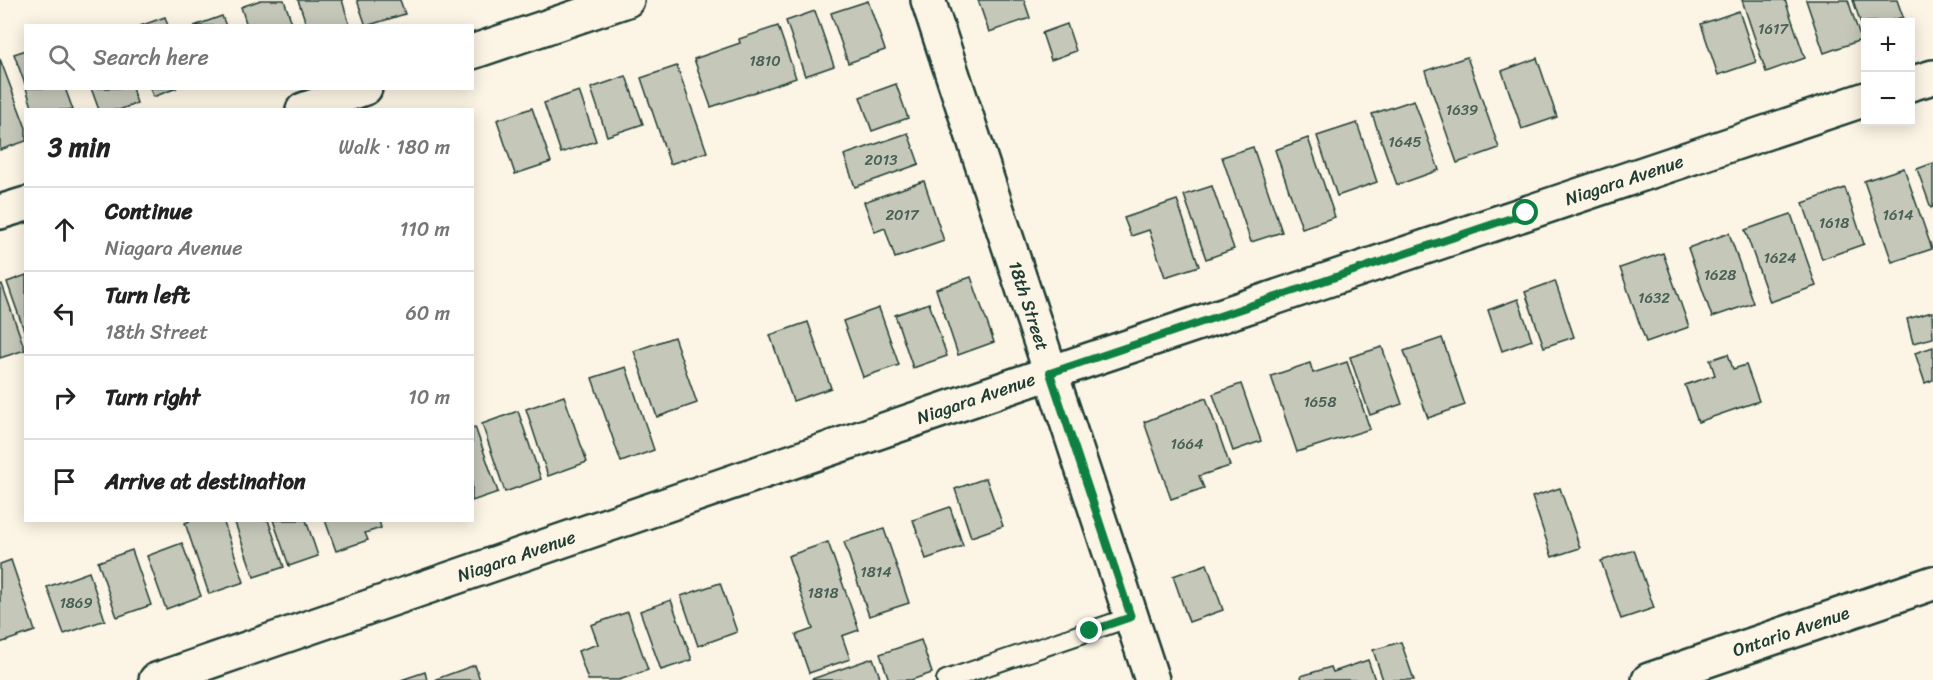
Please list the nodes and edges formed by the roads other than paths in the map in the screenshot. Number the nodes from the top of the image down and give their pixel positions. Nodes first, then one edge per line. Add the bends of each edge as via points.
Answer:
1 (627, 0) edge
2 (928, 0) edge
3 (474, 51) edge
4 (1933, 76) edge
5 (1915, 83) edge
6 (359, 90) edge
7 (1861, 101) edge
8 (309, 108) edge
9 (24, 205) edge
10 (0, 212) edge
11 (1050, 373) junction
12 (1933, 583) edge
13 (1131, 617) junction
14 (156, 680) edge
15 (946, 680) edge
16 (1152, 680) edge
17 (1649, 680) edge

1 - 3 street
2 - 11 street, 18th Street
4 - 5 street
6 - 8 street
7 - 11 street, Niagara Avenue
9 - 10 street
11 - 13 street, 18th Street
11 - 14 street, Niagara Avenue
12 - 17 street, Ontario Avenue
13 - 15 lane
13 - 16 street, 18th Street

